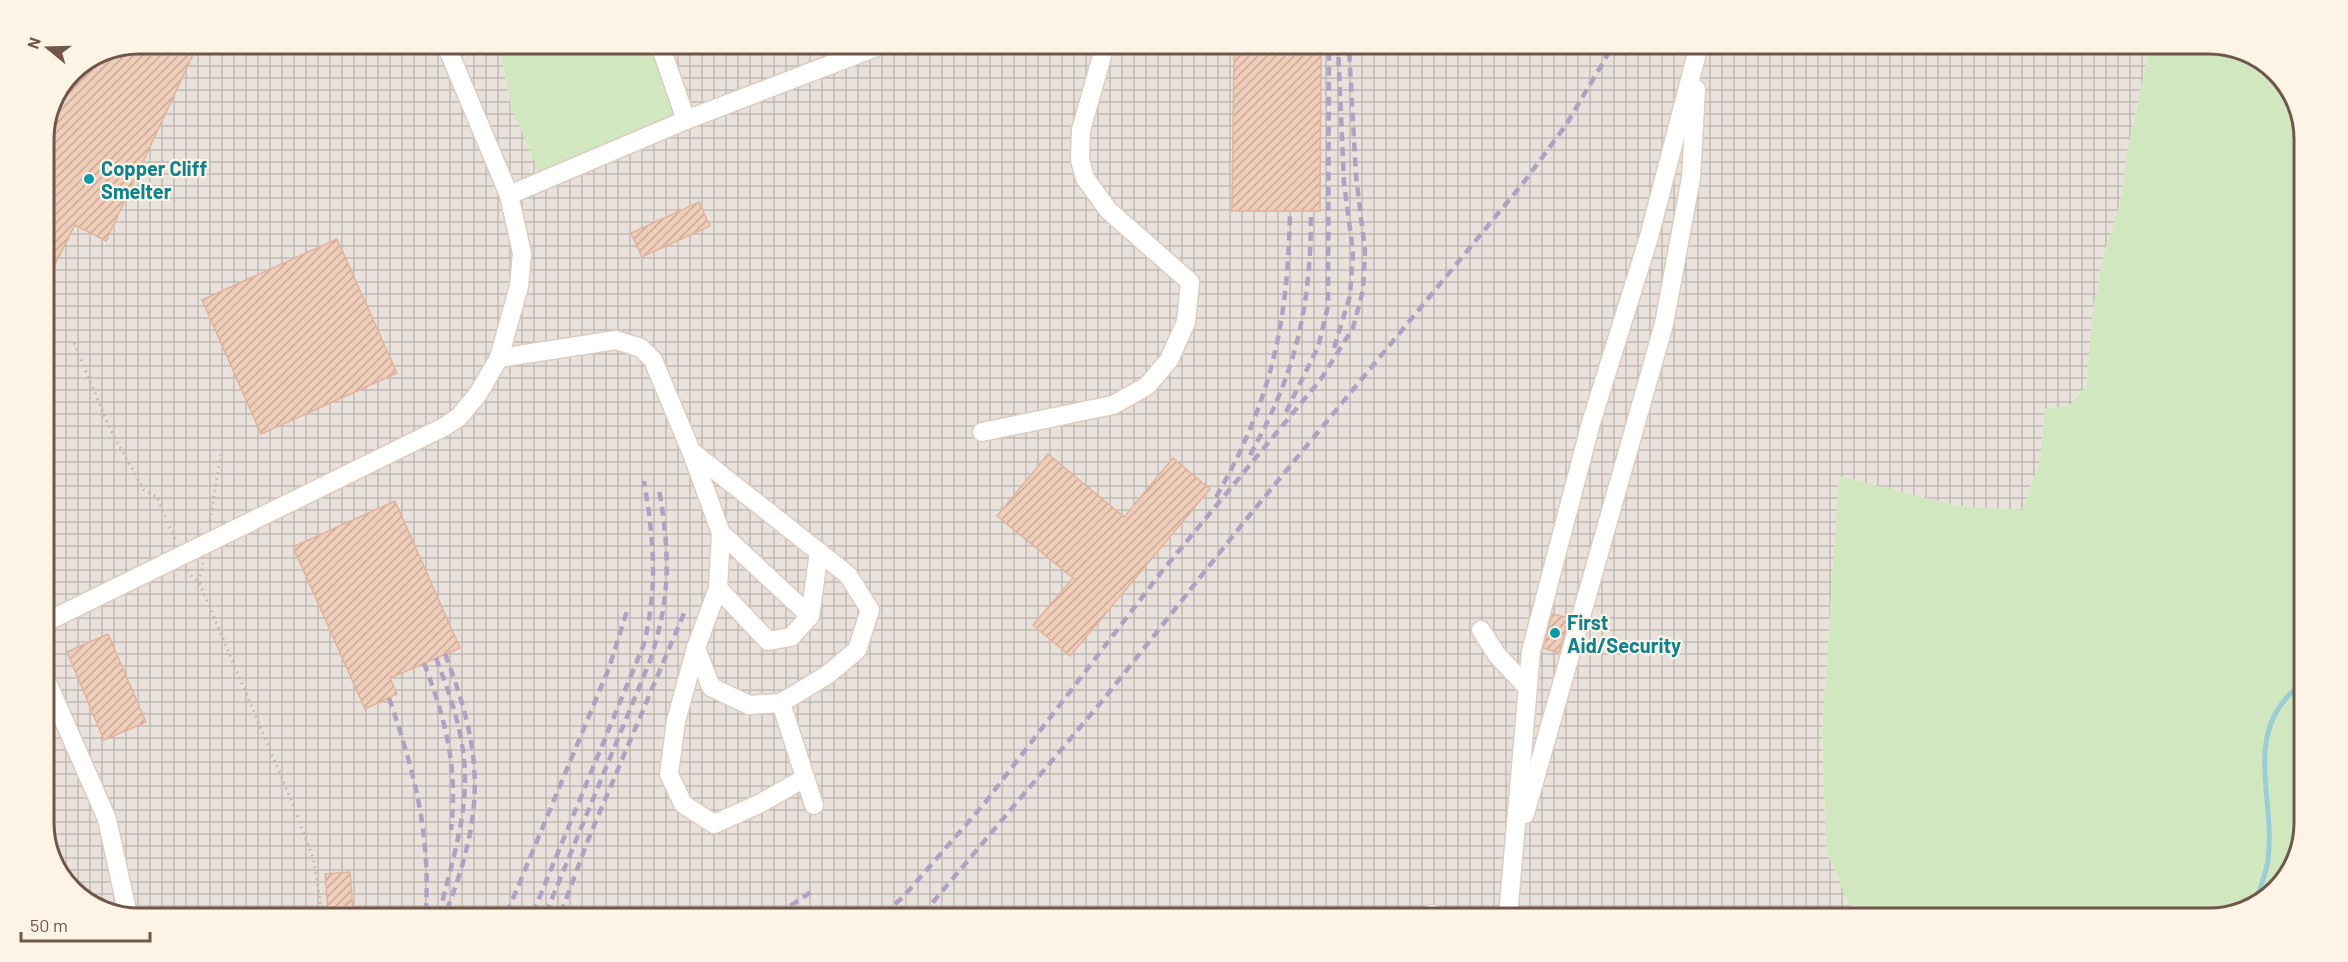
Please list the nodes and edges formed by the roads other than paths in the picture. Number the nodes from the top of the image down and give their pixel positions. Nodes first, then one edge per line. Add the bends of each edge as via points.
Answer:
1 (450, 54) edge
2 (663, 54) edge
3 (858, 54) edge
4 (1102, 54) edge
5 (1697, 54) edge
6 (1698, 54) edge
7 (686, 120) junction
8 (509, 195) junction
9 (499, 358) junction
10 (982, 432) dead end
11 (691, 451) junction
12 (721, 533) junction
13 (819, 552) junction
14 (718, 588) junction
15 (810, 616) junction
16 (54, 618) edge
17 (1481, 630) dead end
18 (696, 648) junction
19 (1527, 687) junction
20 (54, 698) edge
21 (781, 703) junction
22 (805, 778) junction
23 (814, 805) dead end
24 (1514, 854) junction
25 (126, 906) edge
26 (1509, 908) edge

1 - 8 street
2 - 7 street
3 - 7 street
4 - 10 street via 1081,130 1080,160 1085,178 1108,210 1190,282 1186,322 1168,360 1147,386 1113,405
5 - 19 street via 1649,237 1597,401 1539,614
6 - 24 street via 1691,178 1673,285 1650,379
7 - 8 street
8 - 9 street via 519,231 522,273
9 - 11 street via 616,340 641,348 653,360
9 - 16 street via 459,417
11 - 12 street
11 - 13 street
12 - 14 street
12 - 15 street
13 - 15 street
13 - 21 street via 848,575 870,610 857,650
14 - 15 street via 768,641 791,638
14 - 18 street
17 - 19 street via 1497,655
18 - 21 street via 711,687 748,705
18 - 22 street via 676,721 669,774 683,804 714,824
19 - 24 street
20 - 25 street via 107,819
21 - 22 street
22 - 23 street
24 - 26 street

